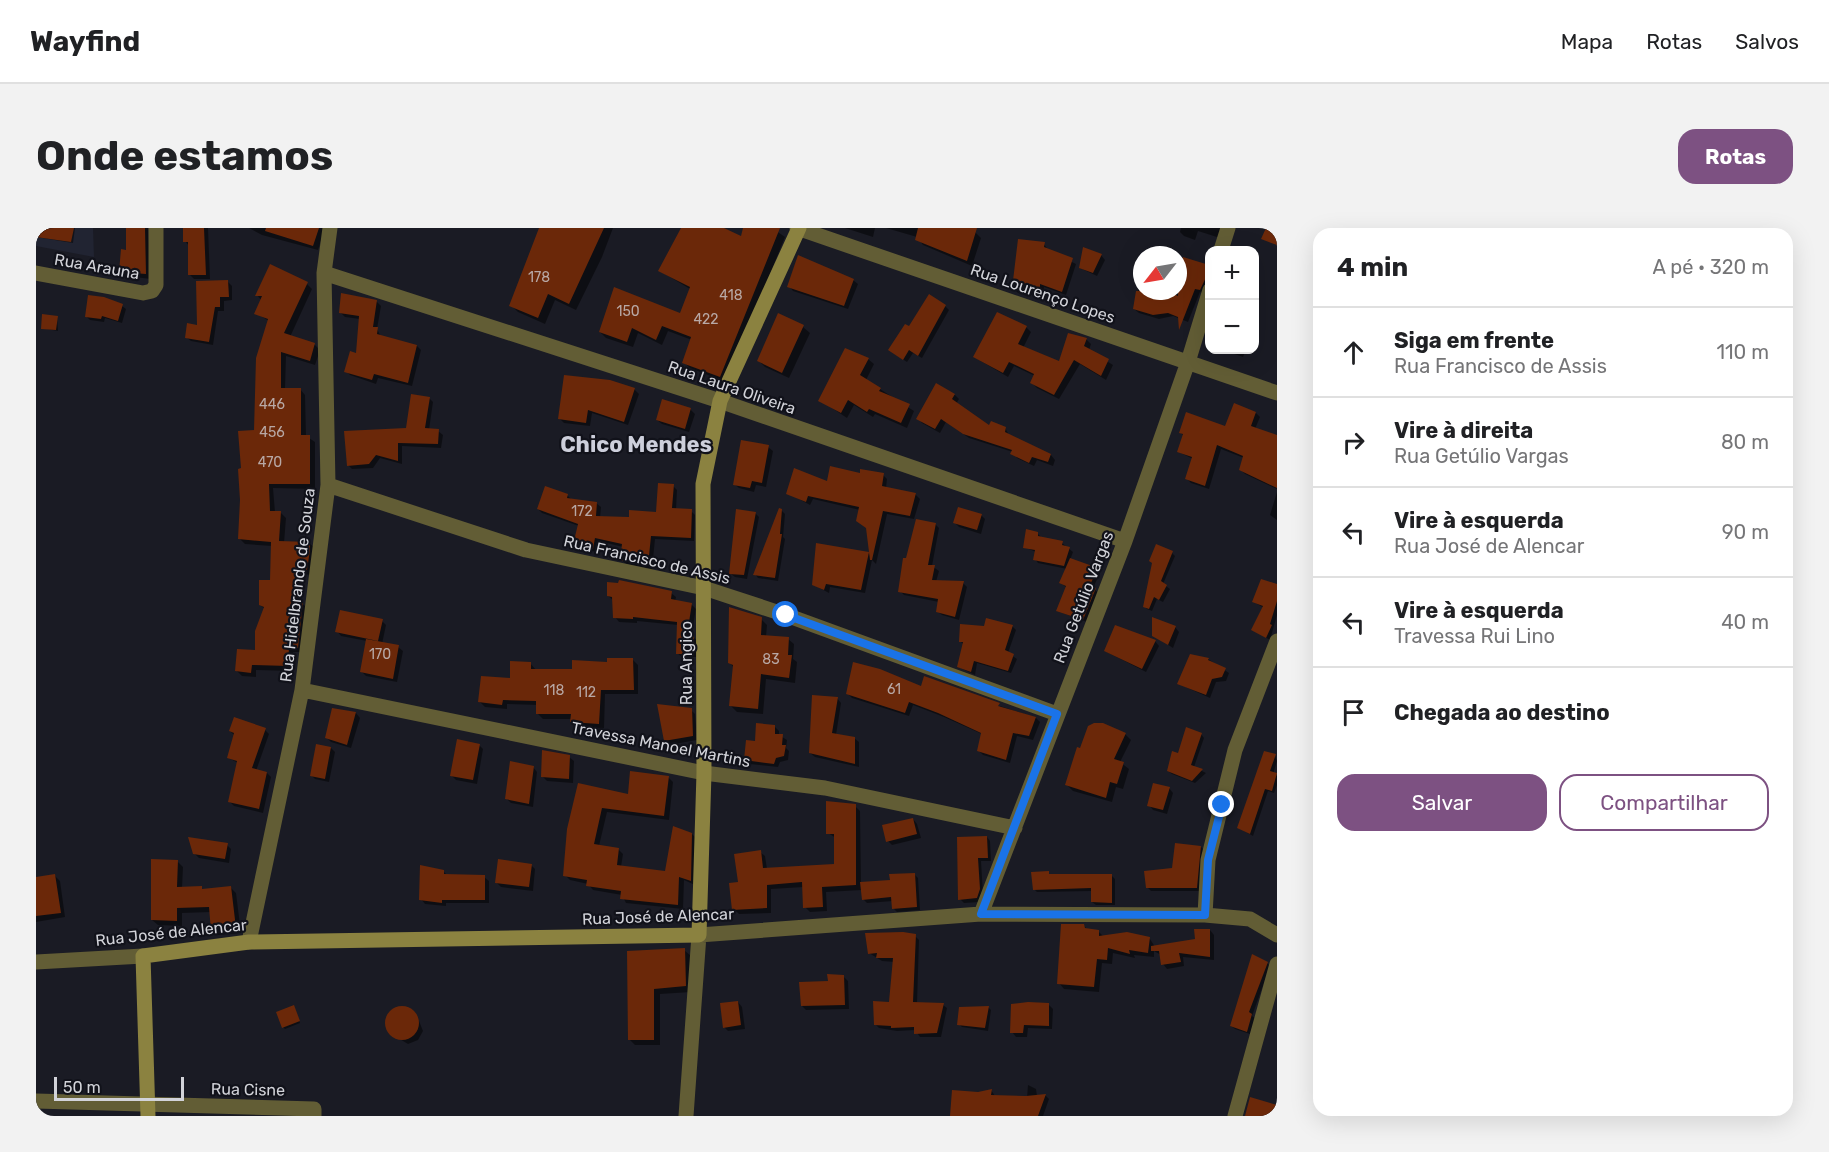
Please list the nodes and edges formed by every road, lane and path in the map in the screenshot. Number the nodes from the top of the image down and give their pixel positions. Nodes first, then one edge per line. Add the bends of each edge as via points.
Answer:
1 (156, 228) edge
2 (330, 228) edge
3 (798, 228) edge
4 (1228, 228) edge
5 (1222, 246) edge
6 (36, 273) edge
7 (324, 273) junction
8 (1206, 300) edge
9 (1188, 362) junction
10 (1277, 393) edge
11 (720, 400) junction
12 (328, 485) junction
13 (1125, 541) junction
14 (704, 588) junction
15 (1277, 641) edge
16 (302, 690) junction
17 (1057, 714) junction
18 (704, 773) junction
19 (1015, 828) junction
20 (981, 914) junction
21 (1205, 915) junction
22 (699, 935) junction
23 (1277, 935) edge
24 (249, 942) junction
25 (143, 956) junction
26 (36, 962) edge
27 (1277, 964) edge
28 (36, 1101) edge
29 (148, 1110) edge
30 (314, 1112) edge
31 (686, 1116) edge
32 (1235, 1116) edge

1 - 6 street, Rua Arauna via 156,285 152,291 143,293
2 - 7 street, Rua Hidelbrando de Souza
3 - 9 street, Rua Lourenço Lopes
3 - 11 street, Rua Angico
4 - 5 street
7 - 11 street, Rua Laura Oliveira
7 - 12 street, Rua Hidelbrando de Souza
8 - 9 street, Rua Getúlio Vargas
9 - 10 street, Rua Lourenço Lopes
9 - 13 street, Rua Getúlio Vargas
11 - 13 street, Rua Laura Oliveira
11 - 14 street, Rua Angico via 703,484
12 - 14 street, Rua Francisco de Assis via 526,550
12 - 16 street, Rua Hidelbrando de Souza
13 - 17 street, Rua Getúlio Vargas
14 - 17 street, Rua Francisco de Assis
14 - 18 street, Rua Angico
15 - 21 street via 1235,750 1208,860
16 - 18 street, Travessa Manoel Martins
16 - 24 street, Rua Hidelbrando de Souza
17 - 19 street, Rua Getúlio Vargas
18 - 19 street, Travessa Manoel Martins via 825,788
18 - 22 street, Rua Angico
19 - 20 street, Rua Getúlio Vargas
20 - 21 street, Rua José de Alencar
20 - 22 street, Rua José de Alencar
21 - 23 street, Rua José de Alencar via 1250,919
22 - 24 street, Rua José de Alencar
22 - 31 street, Rua Angico
24 - 25 street, Rua José de Alencar
25 - 26 street, Rua José de Alencar
25 - 29 street
27 - 32 street
28 - 29 street, Rua Cisne
29 - 30 street, Rua Cisne

